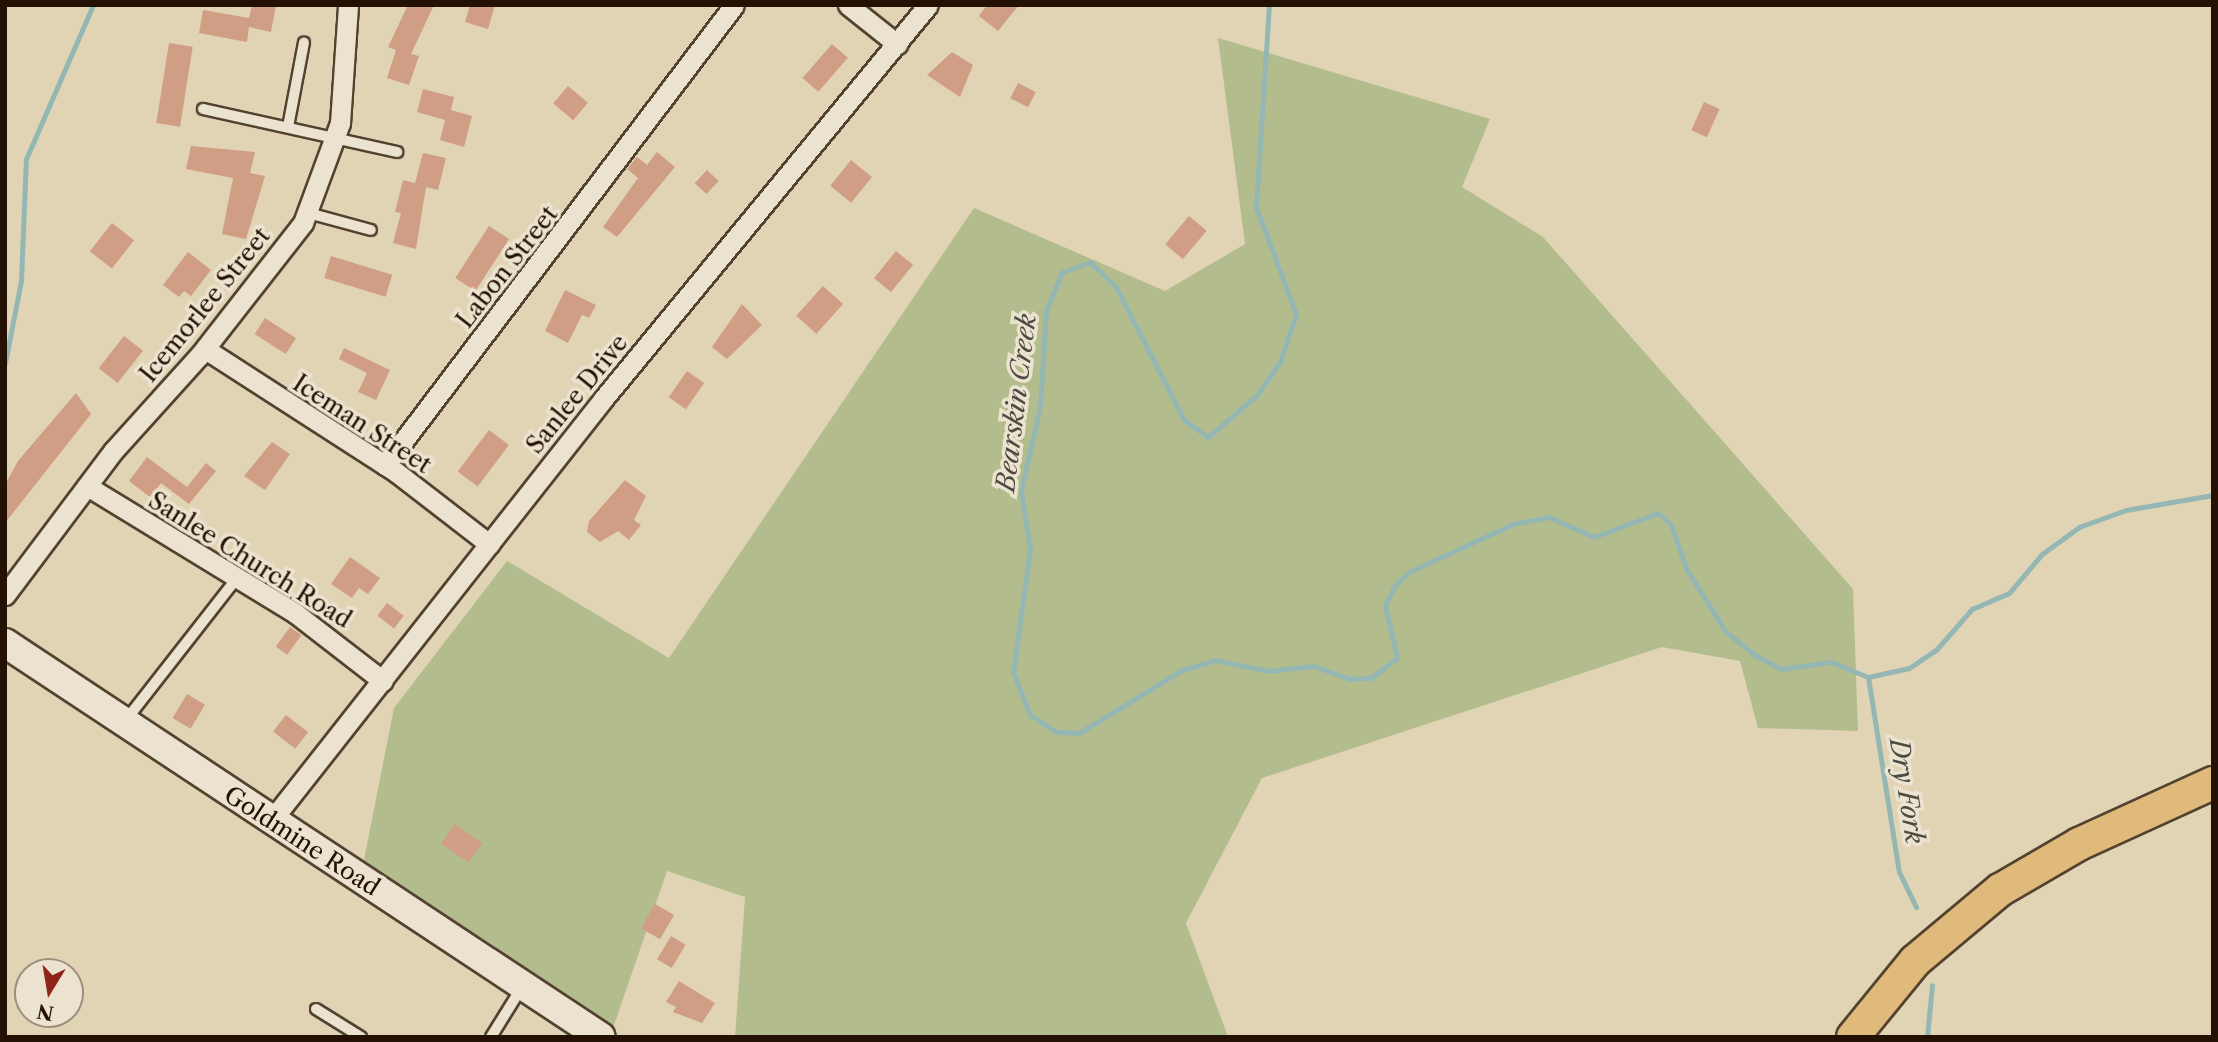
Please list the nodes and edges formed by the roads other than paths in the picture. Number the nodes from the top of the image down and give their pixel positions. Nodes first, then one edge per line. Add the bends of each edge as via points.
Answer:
1 (348, 5) edge
2 (734, 5) edge
3 (848, 5) edge
4 (928, 5) edge
5 (304, 42) dead end
6 (897, 44) junction
7 (203, 110) dead end
8 (288, 127) junction
9 (336, 138) junction
10 (397, 152) dead end
11 (308, 213) junction
12 (371, 230) dead end
13 (205, 349) junction
14 (385, 465) junction
15 (87, 486) junction
16 (489, 544) junction
17 (237, 578) junction
18 (5, 595) edge
19 (5, 643) edge
20 (383, 681) junction
21 (124, 723) junction
22 (2213, 783) edge
23 (271, 821) junction
24 (523, 987) junction
25 (316, 1009) dead end
26 (361, 1037) edge
27 (491, 1037) edge
28 (601, 1037) edge
29 (1853, 1037) edge

1 - 9 street, Icemorlee Street via 349,55
2 - 14 street, Labon Street
3 - 6 street
4 - 6 street, Sanlee Drive
5 - 8 lane
6 - 16 street, Sanlee Drive
7 - 8 lane
8 - 9 lane
9 - 10 lane
9 - 11 street, Icemorlee Street
11 - 12 lane
11 - 13 street, Icemorlee Street
13 - 14 street, Iceman Street
13 - 15 street, Icemorlee Street
14 - 16 street, Iceman Street
15 - 17 street, Sanlee Church Road
15 - 18 street, Icemorlee Street
16 - 20 street, Sanlee Drive
17 - 20 street, Sanlee Church Road via 340,644
17 - 21 lane
19 - 21 main road, Goldmine Road
20 - 23 street, Sanlee Drive
21 - 23 main road, Goldmine Road
22 - 29 main road via 2079,844 2000,890 1915,961
23 - 24 main road, Goldmine Road
24 - 27 lane
24 - 28 main road, Goldmine Road
25 - 26 lane

